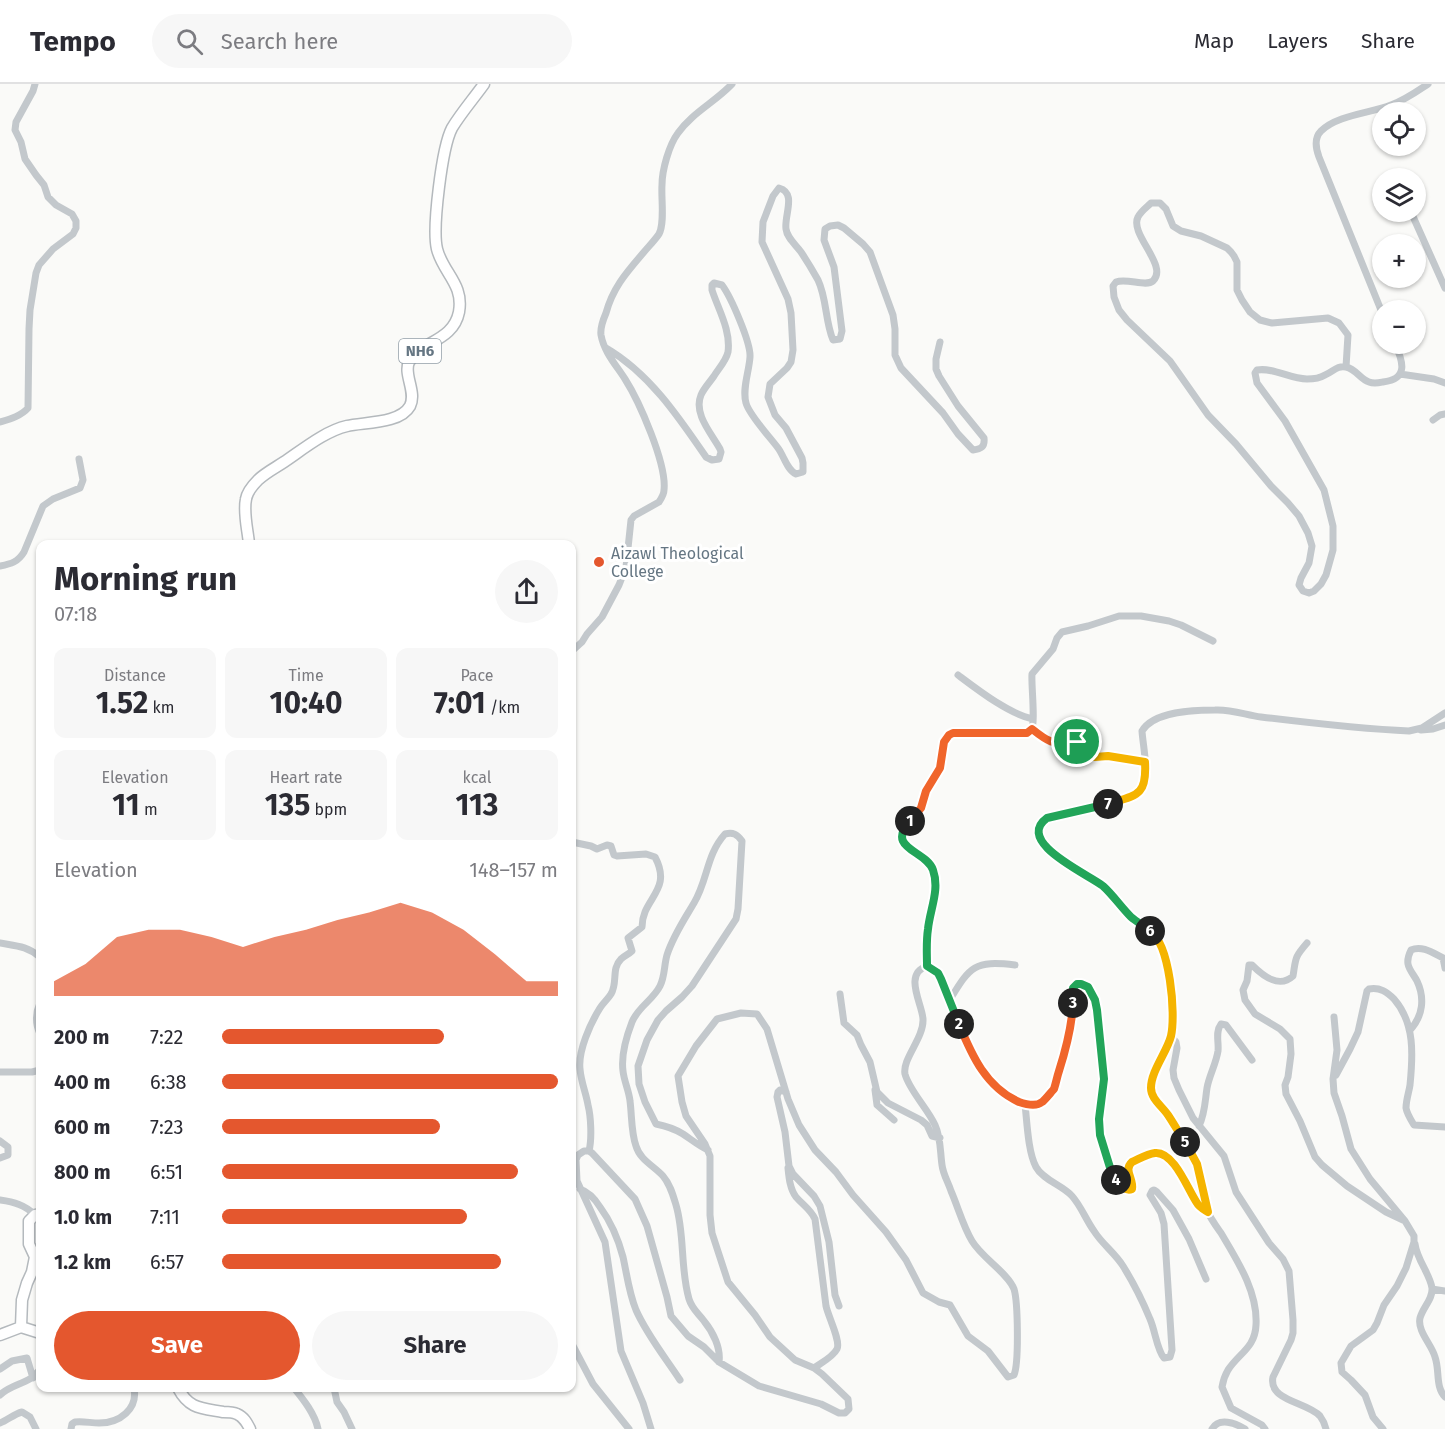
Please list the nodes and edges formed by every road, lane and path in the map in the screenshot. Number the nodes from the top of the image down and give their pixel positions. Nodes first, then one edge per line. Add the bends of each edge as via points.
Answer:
1 (35, 84) edge
2 (484, 84) edge
3 (732, 84) edge
4 (1428, 84) edge
5 (1415, 222) edge
6 (1445, 289) edge
7 (1445, 296) edge
8 (1377, 300) edge
9 (940, 342) dead end
10 (606, 348) junction
11 (1399, 354) edge
12 (1346, 367) junction
13 (1400, 375) junction
14 (1445, 383) edge
15 (1445, 414) edge
16 (1433, 420) dead end
17 (0, 422) edge
18 (79, 459) dead end
19 (249, 540) edge
20 (0, 566) edge
21 (1213, 641) dead end
22 (576, 647) edge
23 (958, 675) dead end
24 (1445, 713) edge
25 (1033, 719) junction
26 (1445, 725) edge
27 (1032, 729) junction
28 (1413, 730) junction
29 (1145, 762) junction
30 (576, 843) edge
31 (0, 943) edge
32 (1307, 943) dead end
33 (36, 954) edge
34 (1015, 965) dead end
35 (927, 966) junction
36 (1445, 968) edge
37 (840, 994) dead end
38 (949, 1001) junction
39 (1334, 1017) dead end
40 (1410, 1030) junction
41 (1171, 1036) junction
42 (1252, 1060) dead end
43 (36, 1071) edge
44 (0, 1072) edge
45 (1333, 1079) junction
46 (875, 1084) junction
47 (786, 1092) junction
48 (1025, 1104) junction
49 (894, 1120) dead end
50 (1198, 1126) junction
51 (1445, 1127) edge
52 (940, 1138) junction
53 (0, 1141) edge
54 (708, 1150) junction
55 (589, 1151) junction
56 (0, 1158) edge
57 (789, 1166) junction
58 (580, 1189) junction
59 (0, 1200) edge
60 (1208, 1212) junction
61 (36, 1214) edge
62 (36, 1216) edge
63 (1405, 1221) junction
64 (1414, 1242) junction
65 (1206, 1279) dead end
66 (1432, 1289) junction
67 (1445, 1291) edge
68 (839, 1306) dead end
69 (21, 1327) junction
70 (36, 1331) edge
71 (0, 1335) edge
72 (576, 1352) edge
73 (719, 1362) junction
74 (814, 1368) junction
75 (0, 1369) edge
76 (36, 1376) edge
77 (33, 1378) junction
78 (680, 1380) dead end
79 (135, 1392) edge
80 (180, 1392) edge
81 (297, 1392) edge
82 (335, 1392) edge
83 (0, 1395) edge
84 (1445, 1397) edge
85 (0, 1424) edge
86 (36, 1429) edge
87 (71, 1429) edge
88 (250, 1429) edge
89 (318, 1429) edge
90 (352, 1429) edge
91 (629, 1429) edge
92 (651, 1429) edge
93 (1212, 1429) edge
94 (1245, 1429) edge
95 (1265, 1429) edge
96 (1326, 1429) edge
97 (1383, 1429) edge

1 - 17 street via 15,130 25,159 48,197 72,214 76,228 37,268 30,310 28,408
2 - 19 highway, NH6 via 452,128 438,196 435,239 437,251 458,288 459,312 455,323 409,362 412,401 403,414 336,430 257,481 246,499
3 - 10 street via 687,122 673,141 663,171 660,232 610,297 601,328
4 - 8 street via 1393,104 1338,120 1317,136 1318,157
5 - 6 street
6 - 7 street
9 - 10 street via 936,369 958,406 984,438 981,448 973,450 901,368 895,355 893,315 870,252 838,225 825,229 824,234 834,267 842,331 840,339 833,340 819,282 787,233 788,194 778,188 763,222 762,242 788,299 793,350 788,368 770,384 768,397 802,458 803,472 791,472 781,451 746,404 751,350 722,285 714,283 711,287 724,321 728,353 698,406 720,449 719,459 706,457 662,397 623,358
10 - 22 street via 640,406 656,446 664,490 659,502 634,516 620,585 602,617
11 - 13 street
12 - 12 street via 1309,379 1263,369 1255,373 1257,383 1324,490 1333,526 1329,565 1321,584 1309,593 1300,589 1299,581 1309,563 1312,546 1299,516 1208,415 1170,361 1127,320 1116,303 1116,282 1150,283 1156,275 1137,227 1138,216 1151,203 1160,203 1173,226 1227,248 1237,262 1237,290 1250,312 1260,320 1272,323 1328,318 1339,323 1348,334
12 - 13 street via 1372,383 1391,381
13 - 14 street
15 - 16 street
18 - 20 street via 83,480 80,488 43,506 21,557
21 - 25 street via 1176,623 1131,615 1062,632 1032,674
23 - 25 street via 1012,712
24 - 28 street
25 - 27 street
26 - 28 street
27 - 29 street via 1047,742 1077,742 1095,757
27 - 35 street via 1027,733 949,735 940,768 921,808 902,831 907,847 930,865 934,874 936,893 926,940
28 - 29 street via 1216,710 1176,713 1145,726
29 - 41 street via 1144,785 1136,794 1047,818 1039,832 1050,852 1104,887 1132,919 1154,933 1162,947 1172,991
30 - 55 street via 597,849 607,844 616,856 655,857 661,882 643,914 642,927 628,938 632,951 617,965 612,993 601,1006 585,1040 580,1066 589,1107
31 - 33 street via 19,945
32 - 63 street via 1294,962 1293,976 1286,981 1269,979 1249,965 1243,990 1245,1000 1255,1014 1290,1039 1286,1094 1318,1161 1347,1186
34 - 38 street via 976,966 966,973
35 - 38 street via 938,973
35 - 52 street via 920,971 915,984 923,1017 921,1034 904,1071
36 - 40 street via 1443,958 1423,949 1411,950 1408,966 1422,990 1422,998 1420,1013
37 - 46 street via 844,1023 857,1035
38 - 48 street via 971,1054 989,1081
39 - 45 street via 1337,1050
40 - 45 street via 1402,1010 1389,995 1379,988 1369,988 1358,1032
40 - 51 street via 1406,1110 1414,1125
41 - 50 street via 1177,1048 1174,1078
41 - 60 street via 1151,1089 1197,1164
42 - 50 street via 1226,1025 1219,1025 1218,1056
43 - 44 street
45 - 63 street via 1351,1149
46 - 49 street via 877,1105
46 - 52 street via 885,1100 914,1115 927,1125 932,1136
47 - 52 street via 799,1125 815,1150 886,1232 923,1293 950,1305 968,1336 988,1351 1006,1376 1012,1376 1017,1365 1012,1285 972,1242 942,1167
47 - 54 street via 767,1029 757,1014 741,1012 717,1019 678,1076 686,1116
47 - 57 street via 780,1090 777,1097
48 - 60 street via 1042,1102 1053,1091 1067,1046 1073,988 1077,984 1088,987 1097,1010 1104,1079 1099,1129 1112,1174 1125,1188 1132,1189 1129,1164 1154,1153 1162,1154 1183,1177 1199,1206
48 - 65 street via 1036,1167 1072,1196 1096,1235 1124,1267 1164,1358 1170,1357 1172,1350 1164,1224 1150,1195 1152,1191 1173,1210
50 - 96 street via 1224,1156 1236,1192 1289,1271 1293,1333 1273,1377 1273,1388 1278,1395 1319,1415
53 - 56 street via 9,1151
54 - 73 street via 682,1133 656,1124 639,1084 638,1066 652,1029 692,986 736,919 742,841 731,833 717,842 701,892 672,941 660,986 632,1022 623,1058 634,1140 642,1158 669,1184 679,1215 688,1297 716,1341
54 - 74 street via 712,1233 728,1282 770,1337 795,1360
55 - 58 street via 576,1160
55 - 73 street via 634,1199 647,1226 671,1316
57 - 68 street via 820,1206
57 - 74 street via 795,1196 816,1219 826,1306 838,1340 837,1348
58 - 78 street via 588,1192 609,1219 624,1258 635,1309
58 - 92 street via 606,1242 621,1351
59 - 61 street via 22,1205
60 - 95 street via 1242,1269 1256,1315 1251,1343 1227,1371 1222,1387 1231,1408
62 - 69 highway via 29,1221 29,1244 35,1257 22,1300
63 - 64 street
64 - 66 street
64 - 97 street via 1406,1268 1373,1330 1351,1346 1341,1363 1342,1372 1365,1395 1373,1417
66 - 67 street
66 - 84 street via 1420,1320 1436,1359 1440,1391
69 - 70 highway
69 - 71 highway
72 - 91 street via 593,1384
73 - 74 street via 759,1386 839,1413 848,1411 848,1399
75 - 77 street via 27,1358
76 - 77 street
77 - 83 street
79 - 87 street via 133,1405 126,1414 106,1422 75,1422
80 - 88 highway via 197,1408 237,1414
81 - 89 street
82 - 90 street
85 - 86 street via 22,1412
93 - 94 street via 1216,1424 1229,1422

